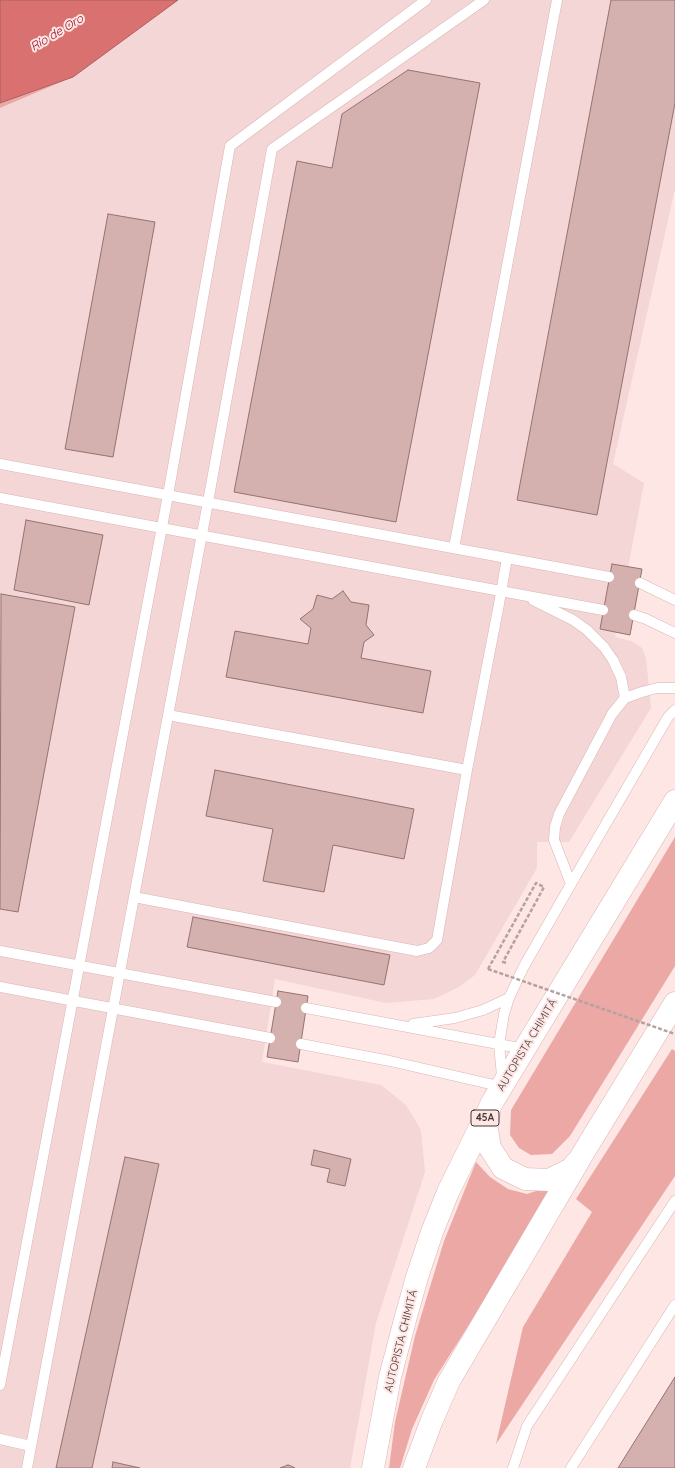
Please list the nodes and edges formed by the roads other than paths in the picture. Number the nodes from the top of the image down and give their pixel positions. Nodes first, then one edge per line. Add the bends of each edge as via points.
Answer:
1 (426, 0) edge
2 (484, 0) edge
3 (557, 0) edge
4 (0, 464) edge
5 (168, 495) junction
6 (0, 498) edge
7 (208, 502) junction
8 (162, 528) junction
9 (202, 535) junction
10 (454, 548) junction
11 (507, 558) junction
12 (609, 577) dead end
13 (640, 583) dead end
14 (501, 590) junction
15 (520, 594) junction
16 (675, 600) edge
17 (604, 610) dead end
18 (634, 615) dead end
19 (675, 633) edge
20 (675, 688) edge
21 (625, 698) junction
22 (675, 710) edge
23 (168, 715) junction
24 (467, 770) junction
25 (675, 801) edge
26 (571, 884) junction
27 (134, 897) junction
28 (0, 951) edge
29 (79, 966) junction
30 (120, 974) junction
31 (0, 987) edge
32 (509, 998) junction
33 (73, 1001) junction
34 (276, 1002) dead end
35 (675, 1003) edge
36 (113, 1008) junction
37 (306, 1008) dead end
38 (397, 1025) junction
39 (270, 1038) dead end
40 (301, 1044) dead end
41 (500, 1044) junction
42 (525, 1049) junction
43 (498, 1094) junction
44 (585, 1150) junction
45 (675, 1201) edge
46 (675, 1305) edge
47 (0, 1385) edge
48 (0, 1439) edge
49 (31, 1446) junction
50 (27, 1468) edge
51 (373, 1468) edge
52 (414, 1468) edge
53 (513, 1468) edge
54 (571, 1468) edge

1 - 5 lane via 230,146
2 - 7 lane via 272,149
3 - 10 lane
4 - 5 lane
5 - 7 lane
5 - 8 lane
6 - 8 lane
7 - 9 lane
7 - 10 lane
8 - 9 lane
8 - 29 lane
9 - 14 lane
9 - 23 lane
10 - 11 lane
11 - 12 lane
11 - 14 lane
13 - 16 lane
14 - 15 lane
14 - 24 lane
15 - 17 lane
15 - 21 lane via 587,630 613,660 621,677
18 - 19 lane
20 - 21 lane via 657,688
21 - 26 lane via 609,721 559,814 555,827 554,840
22 - 26 lane via 668,717
23 - 24 lane
23 - 27 lane
24 - 27 lane via 437,940 429,948 417,951
25 - 42 highway, AUTOPISTA CHIMITÁ / 45A
26 - 32 lane via 523,968
27 - 30 lane
28 - 29 lane
29 - 30 lane
29 - 33 lane
30 - 34 lane
30 - 36 lane
31 - 33 lane
32 - 38 lane via 483,1010 455,1018
32 - 41 lane
33 - 36 lane
33 - 47 lane
35 - 44 highway
36 - 39 lane
36 - 49 lane
37 - 38 lane
38 - 41 lane
40 - 43 lane via 390,1060
41 - 42 lane
41 - 43 lane
42 - 43 highway, AUTOPISTA CHIMITÁ / 45A
43 - 44 highway via 486,1124 490,1148 503,1168 525,1179 549,1180 571,1169
43 - 51 highway, AUTOPISTA CHIMITÁ / 45A via 448,1192 432,1232 390,1378
44 - 52 highway via 449,1380
45 - 53 lane via 527,1426
46 - 54 lane
48 - 49 lane
49 - 50 lane

